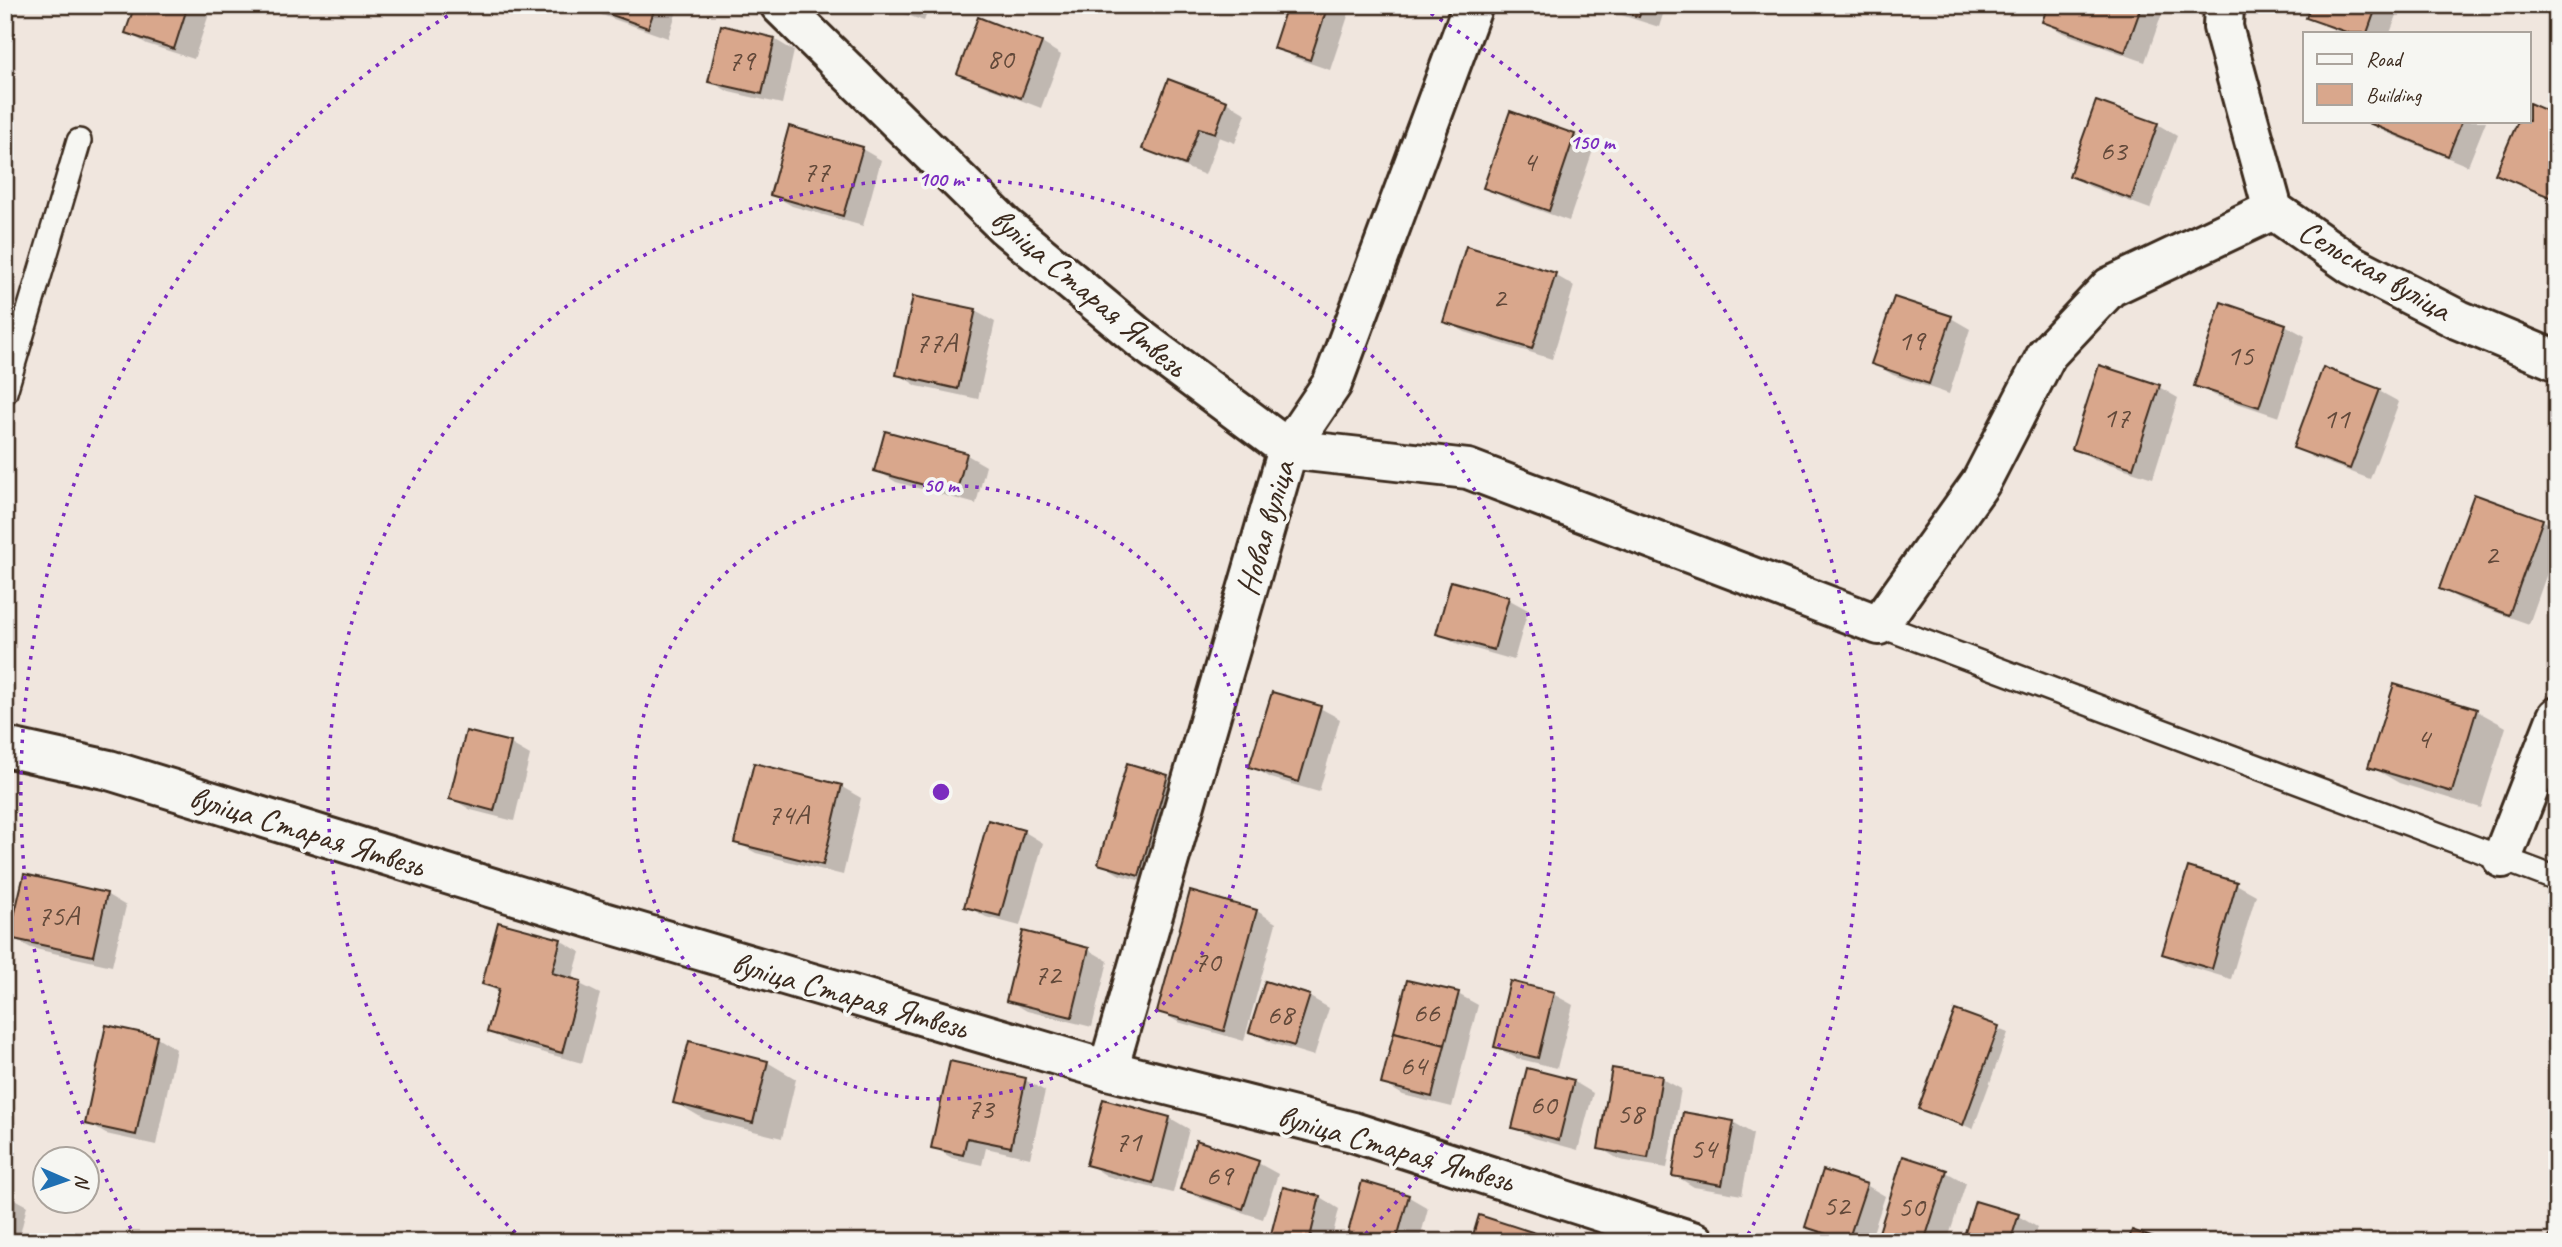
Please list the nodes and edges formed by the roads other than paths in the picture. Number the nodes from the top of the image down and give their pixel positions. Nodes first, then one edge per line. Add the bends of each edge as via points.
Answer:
1 (780, 5) edge
2 (1473, 5) edge
3 (2224, 5) edge
4 (79, 141) dead end
5 (2273, 210) junction
6 (2557, 361) edge
7 (5, 392) edge
8 (1288, 449) junction
9 (1879, 625) junction
10 (2557, 717) edge
11 (5, 747) edge
12 (2502, 859) junction
13 (2557, 879) edge
14 (1108, 1070) junction
15 (1696, 1242) edge

1 - 8 street, вуліца Старая Ятвезь via 1005,226 1143,341
2 - 8 street, Новая вуліца via 1332,384
3 - 5 street, Сельская вуліца via 2222,27
4 - 7 lane
5 - 6 street, Сельская вуліца via 2352,265 2459,320
5 - 9 street via 2110,287 2047,354 1981,482
8 - 9 street via 1468,469
8 - 14 street, Новая вуліца
9 - 12 lane
10 - 12 street
11 - 14 street, вуліца Старая Ятвезь via 109,770
12 - 13 lane
14 - 15 street, вуліца Старая Ятвезь via 1353,1132

